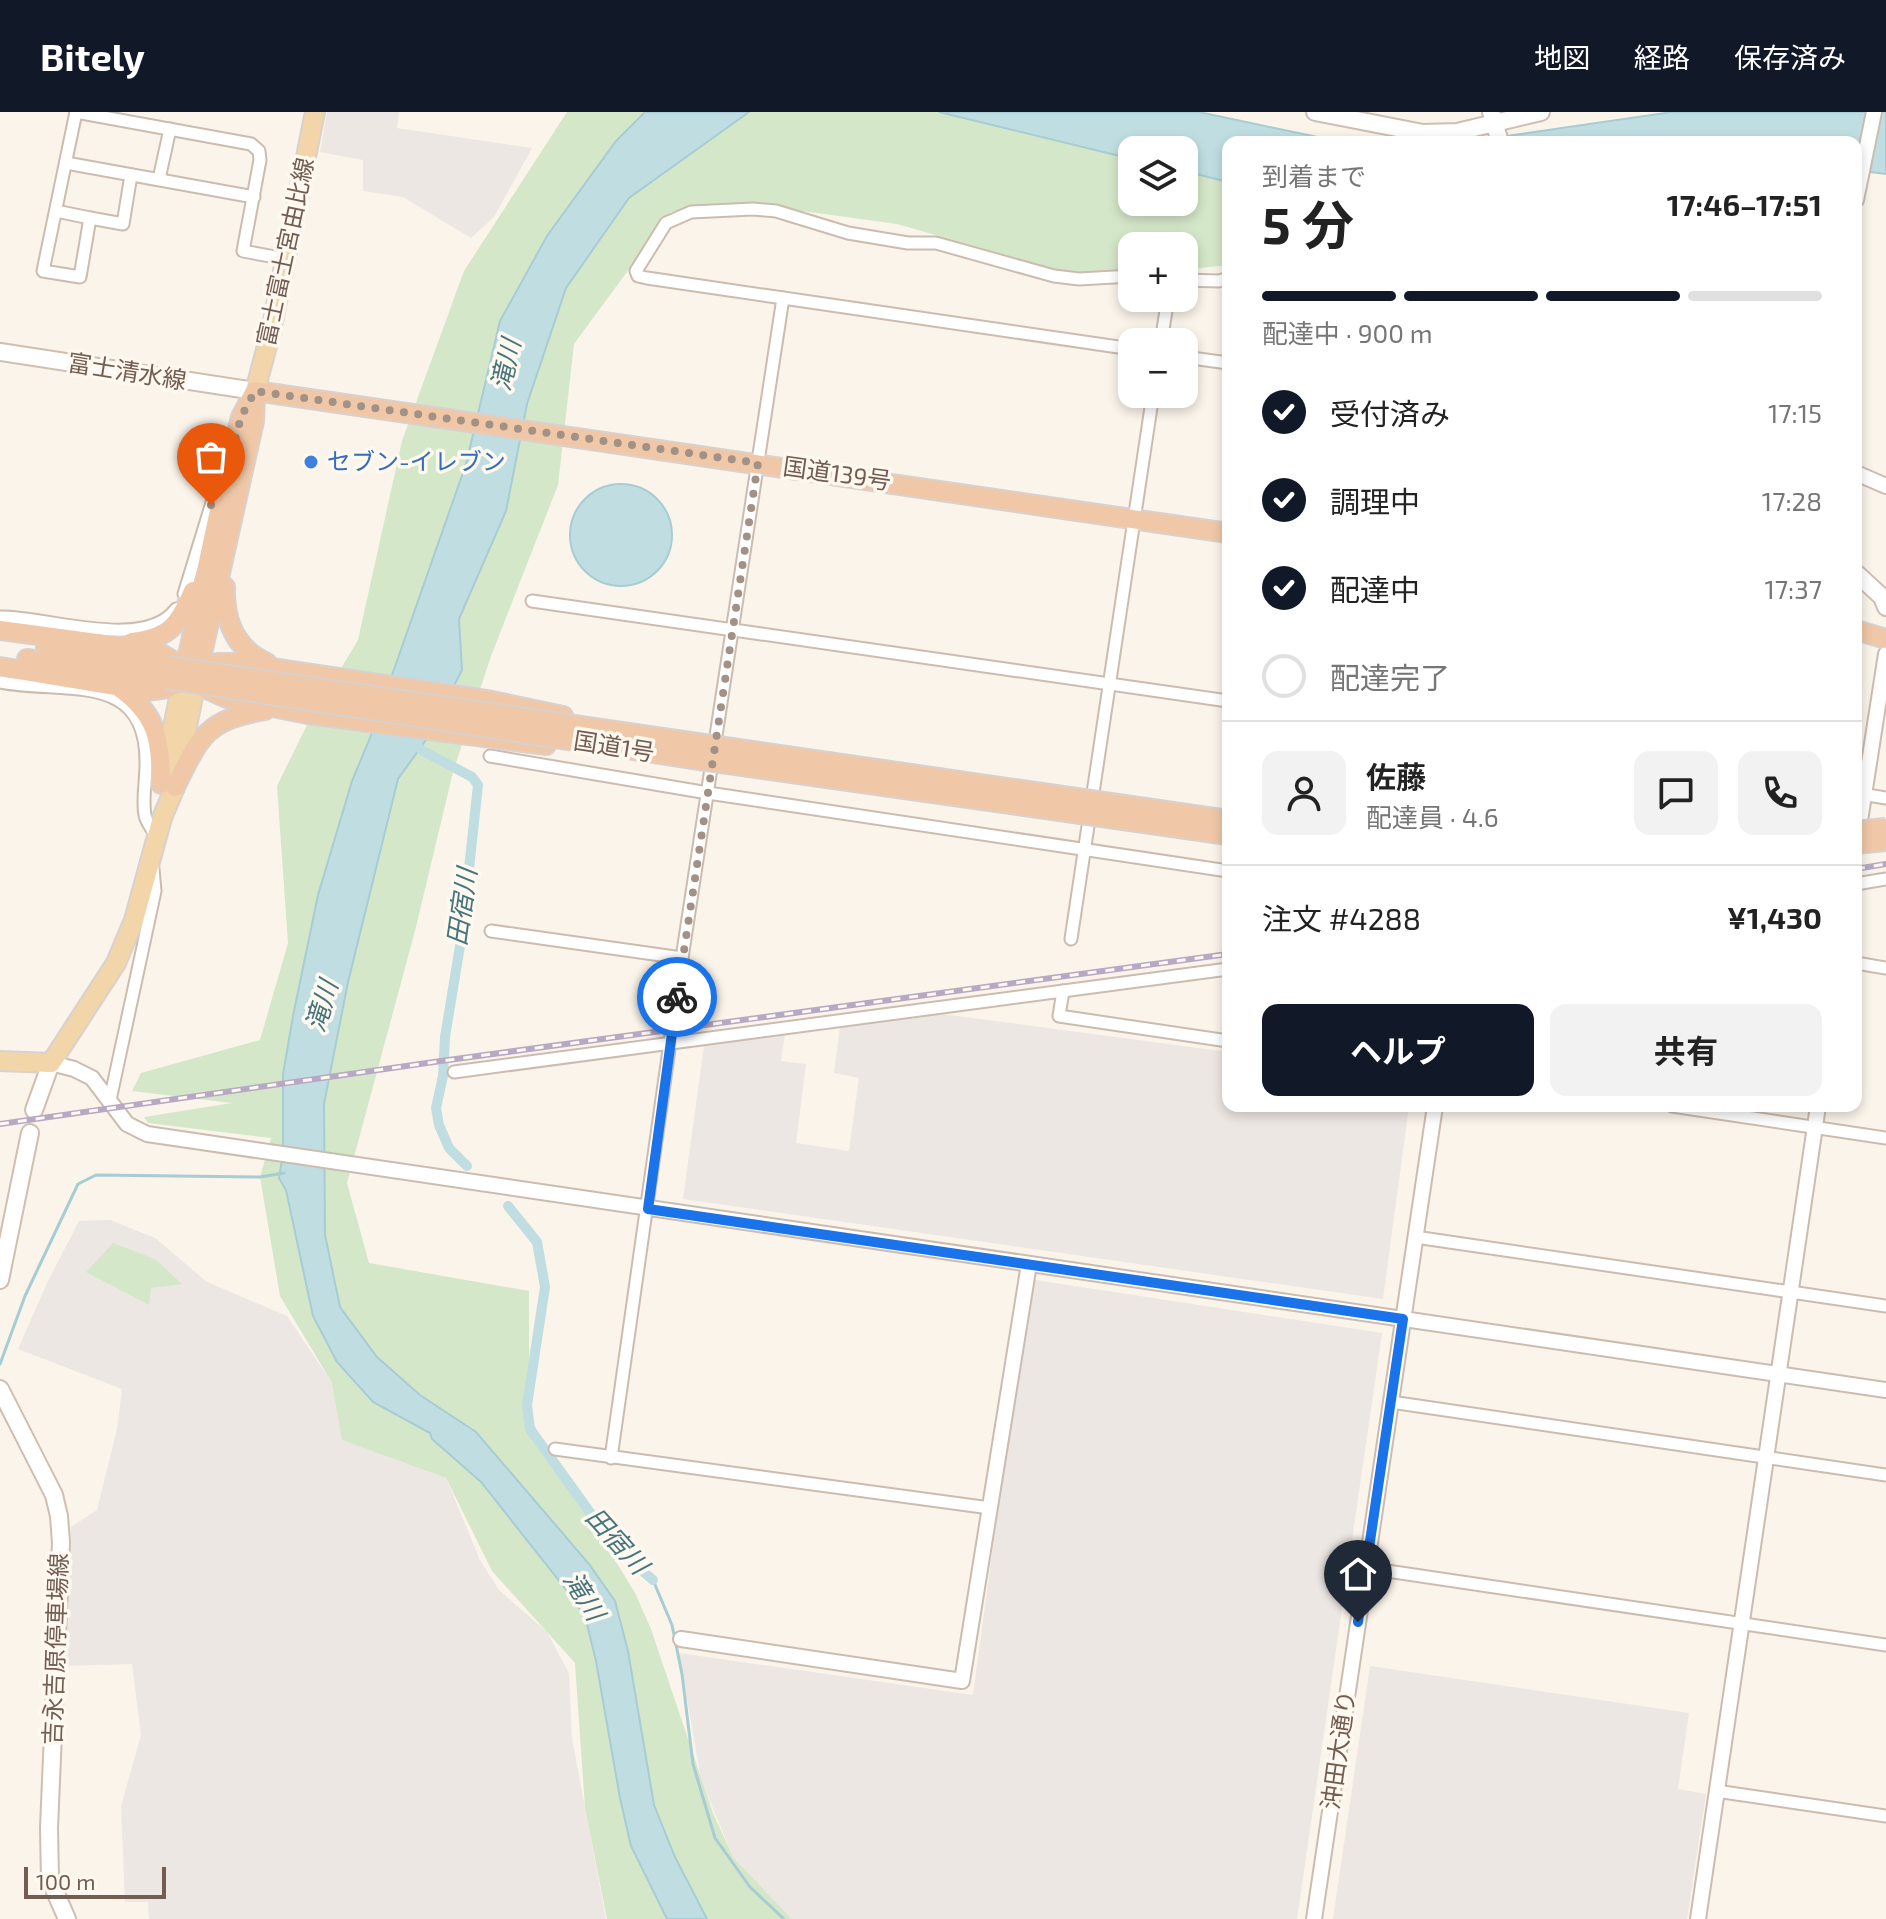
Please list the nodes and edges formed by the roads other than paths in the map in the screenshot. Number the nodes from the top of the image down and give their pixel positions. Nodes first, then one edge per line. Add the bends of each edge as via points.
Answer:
1 (76, 112) edge
2 (315, 112) edge
3 (1315, 112) edge
4 (1541, 112) edge
5 (1874, 112) edge
6 (1496, 128) edge
7 (170, 129) junction
8 (66, 163) junction
9 (1862, 170) edge
10 (131, 175) junction
11 (159, 179) junction
12 (254, 197) junction
13 (56, 211) junction
14 (90, 218) junction
15 (286, 259) junction
16 (1118, 277) edge
17 (1198, 280) edge
18 (1222, 280) edge
19 (783, 298) junction
20 (1118, 347) edge
21 (0, 352) edge
22 (1198, 359) edge
23 (1222, 362) edge
24 (255, 391) junction
25 (1151, 408) edge
26 (758, 463) junction
27 (229, 464) junction
28 (1862, 476) edge
29 (1886, 486) edge
30 (1134, 518) junction
31 (1222, 532) edge
32 (219, 550) junction
33 (1862, 579) edge
34 (532, 601) dead end
35 (1885, 601) edge
36 (0, 617) edge
37 (733, 628) junction
38 (9, 631) edge
39 (1862, 632) edge
40 (1886, 639) edge
41 (0, 641) edge
42 (113, 644) junction
43 (1886, 654) edge
44 (3, 668) edge
45 (281, 669) junction
46 (191, 675) junction
47 (1109, 683) junction
48 (119, 687) junction
49 (1222, 700) edge
50 (276, 708) junction
51 (701, 752) junction
52 (490, 756) dead end
53 (1862, 783) edge
54 (168, 786) junction
55 (708, 793) junction
56 (1862, 794) edge
57 (1886, 798) edge
58 (1222, 819) edge
59 (1886, 828) edge
60 (1862, 830) edge
61 (1222, 834) edge
62 (156, 836) junction
63 (1886, 841) edge
64 (1862, 845) edge
65 (1084, 849) junction
66 (151, 856) junction
67 (1222, 870) edge
68 (1886, 879) edge
69 (1862, 883) edge
70 (491, 931) dead end
71 (1071, 939) dead end
72 (682, 958) junction
73 (116, 963) junction
74 (1862, 964) edge
75 (1886, 968) edge
76 (1222, 970) edge
77 (137, 975) junction
78 (1063, 991) junction
79 (1222, 1040) edge
80 (671, 1043) junction
81 (0, 1061) edge
82 (51, 1063) junction
83 (454, 1072) dead end
84 (110, 1100) junction
85 (34, 1110) dead end
86 (1434, 1112) edge
87 (1713, 1112) edge
88 (1817, 1112) edge
89 (1814, 1127) junction
90 (30, 1133) dead end
91 (1886, 1138) edge
92 (648, 1209) junction
93 (1415, 1237) junction
94 (1029, 1264) junction
95 (0, 1280) edge
96 (1789, 1292) junction
97 (1886, 1306) edge
98 (1403, 1319) junction
99 (1778, 1375) junction
100 (0, 1389) edge
101 (1886, 1390) edge
102 (1391, 1402) junction
103 (555, 1449) dead end
104 (611, 1458) junction
105 (1765, 1458) junction
106 (1886, 1475) edge
107 (990, 1508) junction
108 (1367, 1568) junction
109 (1740, 1625) junction
110 (681, 1639) dead end
111 (1886, 1645) edge
112 (1716, 1791) junction
113 (1886, 1816) edge
114 (67, 1919) edge
115 (1314, 1919) edge
116 (1698, 1919) edge

1 - 7 street
1 - 8 street
2 - 15 main road, 富士富士宮由比線
3 - 6 main road via 1423,133
4 - 6 main road
5 - 9 street
7 - 11 street
7 - 12 street via 251,144 260,160
8 - 10 street
8 - 13 street
10 - 11 street
10 - 14 street via 123,224
11 - 12 street
12 - 15 street via 243,251
13 - 14 street
13 - 14 street via 43,271 80,277
15 - 24 main road, 富士富士宮由比線
16 - 19 street via 1054,276 936,243 848,233 763,209 691,212 674,219 666,223 636,271 647,278
17 - 18 street
19 - 20 street
19 - 26 street
21 - 24 main road, 富士清水線
22 - 23 street
24 - 26 highway, 国道139号
24 - 27 highway via 241,417
24 - 32 highway via 254,421
25 - 30 street
26 - 30 highway, 国道139号
26 - 37 street
27 - 32 highway
27 - 36 street via 218,482 181,602 170,617 141,630
28 - 29 street
30 - 31 highway, 国道139号
30 - 47 street
32 - 42 highway via 168,633
32 - 45 highway via 227,622 235,638 246,651
32 - 46 highway
33 - 35 main road
34 - 37 street
37 - 47 street
37 - 55 street
38 - 42 highway
39 - 40 highway
41 - 51 highway, 国道1号, bridge
42 - 46 highway via 156,651
43 - 53 street
44 - 48 highway
44 - 51 highway, 国道1号, bridge
44 - 62 street via 114,696 128,707 145,736 145,816
45 - 46 highway via 218,663
45 - 51 highway, bridge via 492,701
46 - 48 highway via 168,688
46 - 50 highway via 227,698
46 - 54 main road
47 - 49 street
47 - 65 street
48 - 54 highway via 149,717
50 - 51 highway, bridge via 485,739
50 - 54 highway via 219,722
51 - 58 highway, 国道1号, bridge
51 - 61 highway, 国道1号, bridge
52 - 55 street
54 - 62 main road
55 - 65 street
55 - 72 street
56 - 57 street
59 - 60 highway, bridge
62 - 66 main road
63 - 64 highway, bridge
65 - 67 street
65 - 71 street
66 - 73 main road
66 - 77 street via 155,891
68 - 69 street
70 - 72 street
72 - 80 street
73 - 77 street
73 - 82 main road
74 - 75 street
76 - 78 street
77 - 84 street
78 - 79 street via 1059,1016
78 - 80 street
80 - 83 street
80 - 92 street
81 - 82 main road
82 - 84 street via 92,1078
82 - 85 main road
84 - 92 street via 127,1124 147,1134
86 - 93 street, 沖田大通り
87 - 89 street
88 - 89 street
89 - 91 street
89 - 96 street
90 - 95 main road
92 - 94 street
92 - 104 street
93 - 96 street
93 - 98 street, 沖田大通り
94 - 98 street
94 - 107 street
96 - 97 street
96 - 99 street
98 - 99 street
98 - 102 street, 沖田大通り
99 - 101 street
99 - 105 street
100 - 114 main road, 吉永吉原停車場線 via 54,1495 59,1516 50,1880
102 - 105 street
102 - 108 street, 沖田大通り
103 - 104 street
104 - 107 street
105 - 106 street
105 - 109 street
107 - 110 street via 962,1681
108 - 109 street
108 - 115 street, 沖田大通り
109 - 111 street
109 - 112 street
112 - 113 street
112 - 116 street

